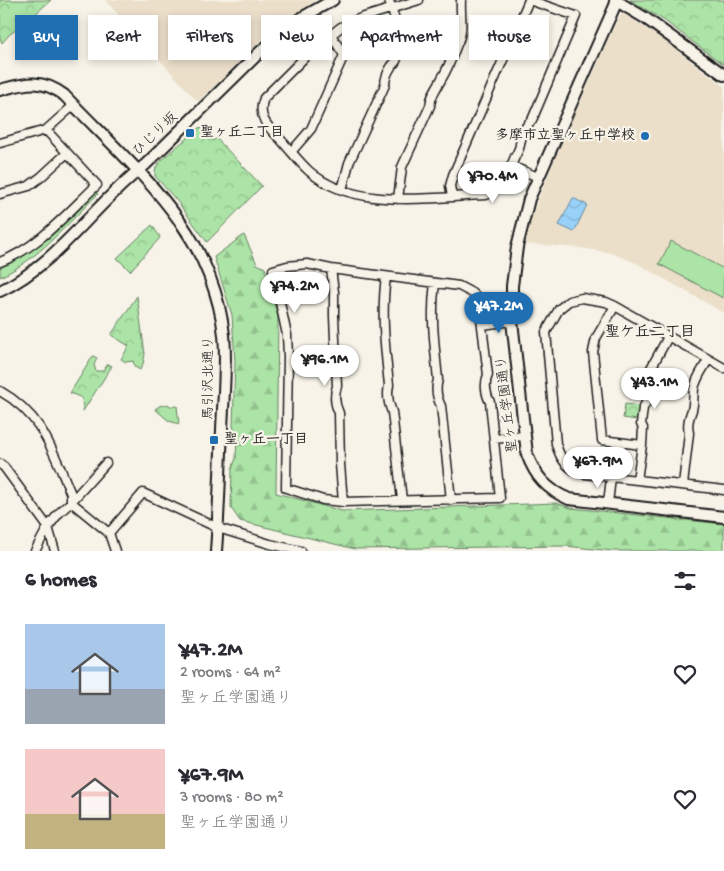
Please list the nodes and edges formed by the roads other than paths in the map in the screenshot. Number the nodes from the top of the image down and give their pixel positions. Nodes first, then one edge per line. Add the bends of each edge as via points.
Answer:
1 (333, 0) edge
2 (419, 0) edge
3 (461, 0) edge
4 (529, 0) edge
5 (616, 1) edge
6 (390, 4) edge
7 (332, 34) edge
8 (332, 37) edge
9 (302, 60) edge
10 (724, 75) edge
11 (0, 90) edge
12 (74, 105) junction
13 (46, 130) junction
14 (0, 143) edge
15 (292, 151) junction
16 (67, 152) junction
17 (511, 166) junction
18 (137, 171) junction
19 (538, 178) junction
20 (342, 190) junction
21 (0, 194) edge
22 (452, 196) junction
23 (398, 199) junction
24 (0, 262) edge
25 (331, 269) junction
26 (386, 277) junction
27 (435, 283) junction
28 (0, 291) edge
29 (614, 306) junction
30 (512, 320) junction
31 (482, 325) junction
32 (668, 337) junction
33 (708, 360) junction
34 (724, 368) edge
35 (0, 391) edge
36 (524, 436) junction
37 (494, 439) junction
38 (642, 445) junction
39 (0, 464) edge
40 (106, 464) dead end
41 (611, 478) junction
42 (637, 480) junction
43 (683, 485) junction
44 (724, 490) edge
45 (402, 500) junction
46 (451, 500) junction
47 (71, 502) junction
48 (343, 502) junction
49 (608, 503) junction
50 (724, 517) edge
51 (48, 527) junction
52 (218, 528) junction
53 (110, 533) junction
54 (35, 551) edge
55 (55, 551) edge
56 (115, 551) edge
57 (216, 551) edge
58 (301, 551) edge

1 - 18 street, ひじり坂 via 303,17 260,52
2 - 6 street
3 - 23 street via 459,41 402,167
4 - 17 street via 576,16 532,120 520,138
4 - 22 street via 455,168 450,186
5 - 10 street
5 - 19 street, 聖ヶ丘学園通り
6 - 7 street
6 - 20 street via 398,31 396,62 385,78 385,85 349,163
8 - 15 street via 344,55 311,129
9 - 15 street via 267,93 261,105 264,122
11 - 12 street, 馬引沢北通り via 24,83 46,84
12 - 13 street
12 - 18 street, 馬引沢北通り
13 - 14 street
13 - 16 street
15 - 20 street via 310,172
16 - 21 street via 29,186
16 - 24 street via 97,185 30,245
17 - 19 street
17 - 22 street via 502,184 493,192
18 - 28 street, ひじり坂 via 47,260 16,284
18 - 52 street, 馬引沢北通り via 181,222 205,264 219,309 224,336 224,367
19 - 30 street, 聖ヶ丘学園通り via 525,212 517,247
20 - 23 street
22 - 23 street
25 - 26 street
25 - 48 street
25 - 48 street via 307,264 273,270 288,349 286,488 323,500
26 - 27 street
26 - 45 street via 383,326 389,405
27 - 31 street via 459,286 474,294 479,302
27 - 46 street via 432,327 436,386
29 - 32 street
29 - 38 street via 596,338 593,352 602,440
29 - 41 street via 582,298 569,301 554,315 545,337 556,444 560,454 579,473
30 - 31 street
30 - 36 street, 聖ヶ丘学園通り
31 - 37 street via 488,375 487,397
32 - 33 street
32 - 38 street via 650,370 641,424
33 - 34 street
33 - 43 street via 695,382
35 - 47 street via 30,414 46,435 71,494
36 - 37 street
36 - 49 street, 聖ヶ丘学園通り via 532,469 550,489 569,498
37 - 46 street via 500,498
38 - 42 street
39 - 51 street
40 - 47 street
41 - 42 street
41 - 49 street
42 - 43 street
43 - 44 street
45 - 46 street
45 - 48 street
47 - 51 street
47 - 53 street
49 - 50 street, 聖ヶ丘学園通り
51 - 54 street
51 - 55 street
52 - 53 street via 143,493
52 - 57 street, 馬引沢北通り
52 - 58 street
53 - 56 street

